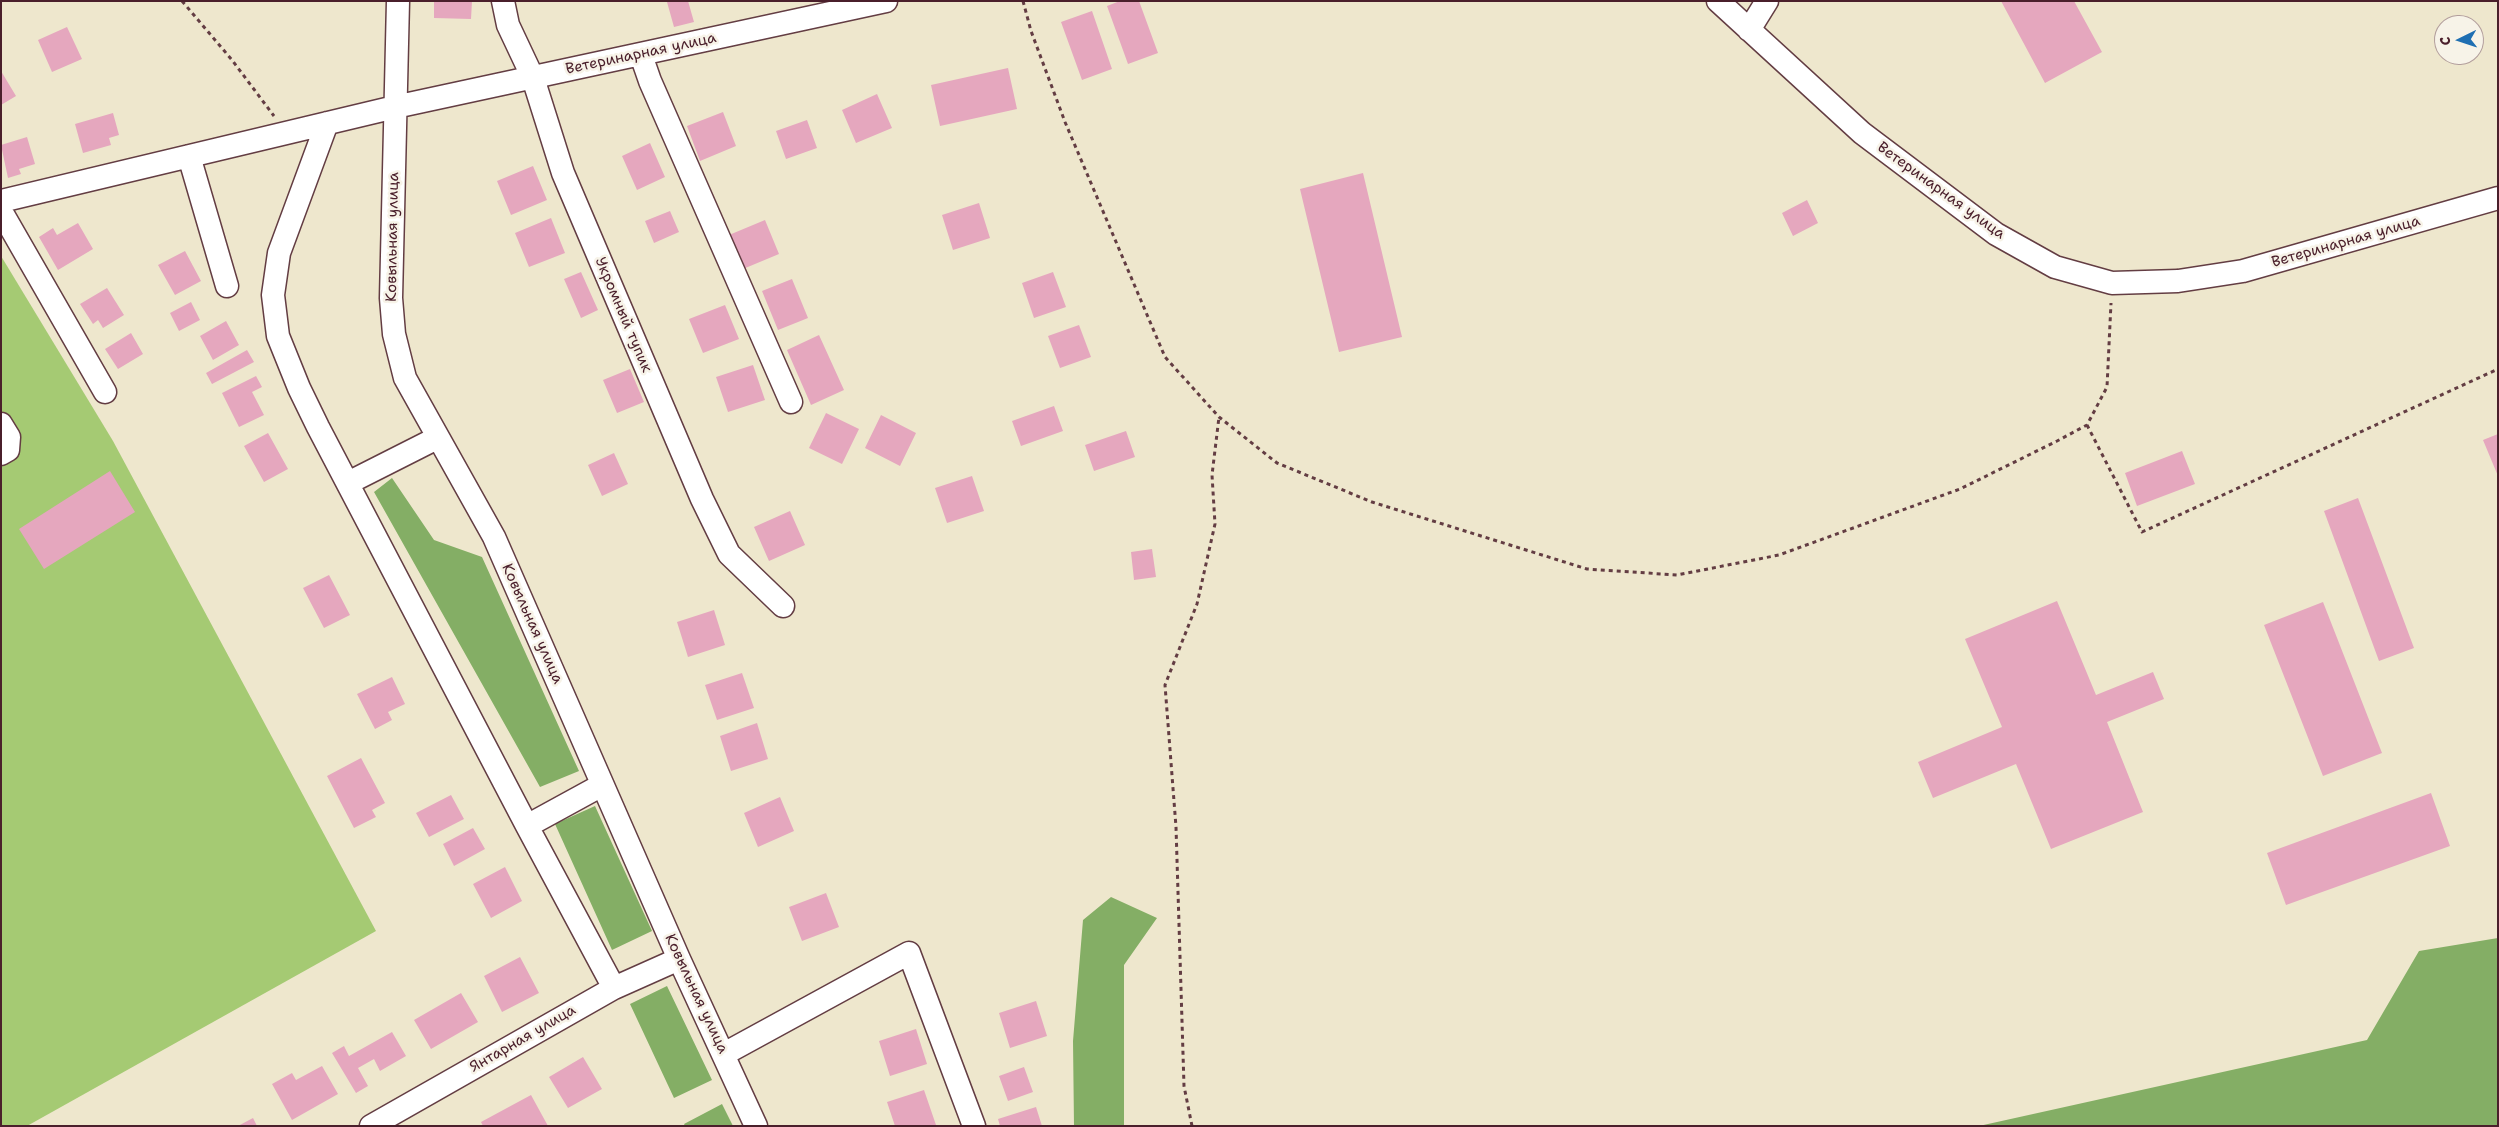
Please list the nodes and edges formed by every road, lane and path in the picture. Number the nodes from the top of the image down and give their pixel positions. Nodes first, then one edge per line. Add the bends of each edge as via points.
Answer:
1 (182, 1) edge
2 (398, 1) edge
3 (503, 1) edge
4 (886, 1) edge
5 (1023, 1) edge
6 (1718, 1) edge
7 (1767, 1) edge
8 (1748, 30) junction
9 (641, 55) junction
10 (533, 78) junction
11 (395, 107) junction
12 (327, 123) junction
13 (287, 133) junction
14 (190, 156) junction
15 (2498, 198) edge
16 (1, 201) edge
17 (1, 211) edge
18 (2112, 283) junction
19 (227, 286) dead end
20 (2498, 369) edge
21 (104, 392) dead end
22 (791, 402) dead end
23 (1218, 417) junction
24 (1, 424) edge
25 (2087, 425) junction
26 (437, 438) junction
27 (1, 454) edge
28 (348, 484) junction
29 (783, 606) dead end
30 (602, 785) junction
31 (527, 826) junction
32 (679, 959) junction
33 (614, 988) junction
34 (724, 1054) junction
35 (371, 1126) edge
36 (756, 1126) edge
37 (974, 1126) edge
38 (1192, 1126) edge

1 - 13 path
2 - 11 street, Ковыльная улица
3 - 10 street, Укромный тупик via 508,25
4 - 9 street, Ветеринарная улица
5 - 23 path via 1031,32 1065,122 1165,357
6 - 8 street, Ветеринарная улица
7 - 8 street
8 - 18 street, Ветеринарная улица via 1862,133 1996,234 2055,267
9 - 10 street, Ветеринарная улица
9 - 22 street
10 - 11 street, Ветеринарная улица
10 - 29 street, Укромный тупик via 563,173 702,500 729,554
11 - 12 street, Ветеринарная улица
11 - 26 street, Ковыльная улица via 391,298 394,334 405,378
12 - 13 street, Ветеринарная улица
12 - 28 street via 279,253 274,276 274,313 278,336 299,388
13 - 14 street, Ветеринарная улица
14 - 16 street, Ветеринарная улица
14 - 19 street
15 - 18 street, Ветеринарная улица via 2243,271 2178,281
17 - 21 street
18 - 25 path via 2107,387
20 - 25 path via 2142,532
23 - 25 path via 1277,463 1372,502 1587,569 1677,575 1779,555 1960,489
23 - 38 path via 1212,475 1215,524 1197,604 1165,685 1176,827 1184,1086
24 - 27 street via 9,437 8,450
26 - 28 street
26 - 30 street, Ковыльная улица via 494,537
28 - 31 street
30 - 31 street
30 - 32 street, Ковыльная улица
31 - 33 street
32 - 33 street, Янтарная улица
32 - 34 street, Ковыльная улица
33 - 35 street, Янтарная улица
34 - 36 street, Ковыльная улица
34 - 37 street via 909,953

